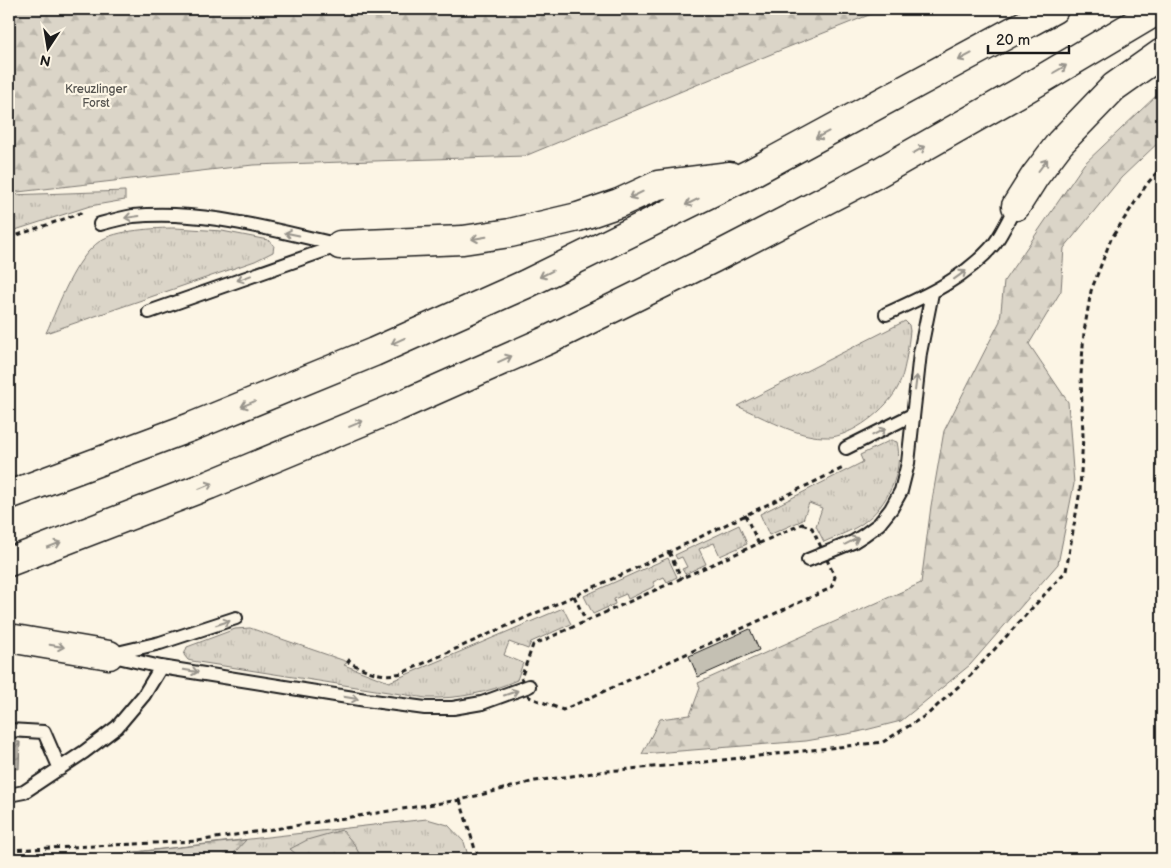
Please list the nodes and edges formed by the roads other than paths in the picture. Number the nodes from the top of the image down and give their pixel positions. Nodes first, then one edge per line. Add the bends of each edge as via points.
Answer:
1 (1054, 9) edge
2 (1160, 9) edge
3 (1162, 53) edge
4 (751, 173) junction
5 (1016, 206) joint
6 (100, 224) road end
7 (340, 245) junction
8 (932, 294) junction
9 (149, 312) dead end
10 (886, 314) dead end
11 (912, 415) junction
12 (846, 448) dead end
13 (9, 496) edge
14 (808, 560) dead end
15 (9, 562) edge
16 (236, 618) dead end
17 (9, 638) edge
18 (109, 655) junction
19 (161, 667) junction
20 (527, 687) road end
21 (9, 730) edge
22 (60, 769) junction
23 (9, 795) edge

1 -> 4 highway
15 -> 2 highway via 208,485 548,340 876,174
5 -> 3 highway via 1060,143 1114,87
4 -> 7 highway via 658,185 578,217 510,233 463,240
4 -> 13 highway via 526,284 374,352 191,427
8 -> 5 lane via 979,259 995,242
7 -> 6 lane via 232,221 180,215 132,216
7 -> 9 lane
8 - 10 lane
11 -> 8 lane
12 -> 11 lane
14 -> 11 lane via 864,535 891,509 901,491 908,463
18 -> 16 lane via 160,644
17 -> 18 highway
18 - 19 lane
19 -> 20 lane via 425,708 482,703
19 - 22 lane via 144,695 117,726
21 - 22 lane via 44,732
22 - 23 lane via 24,792

